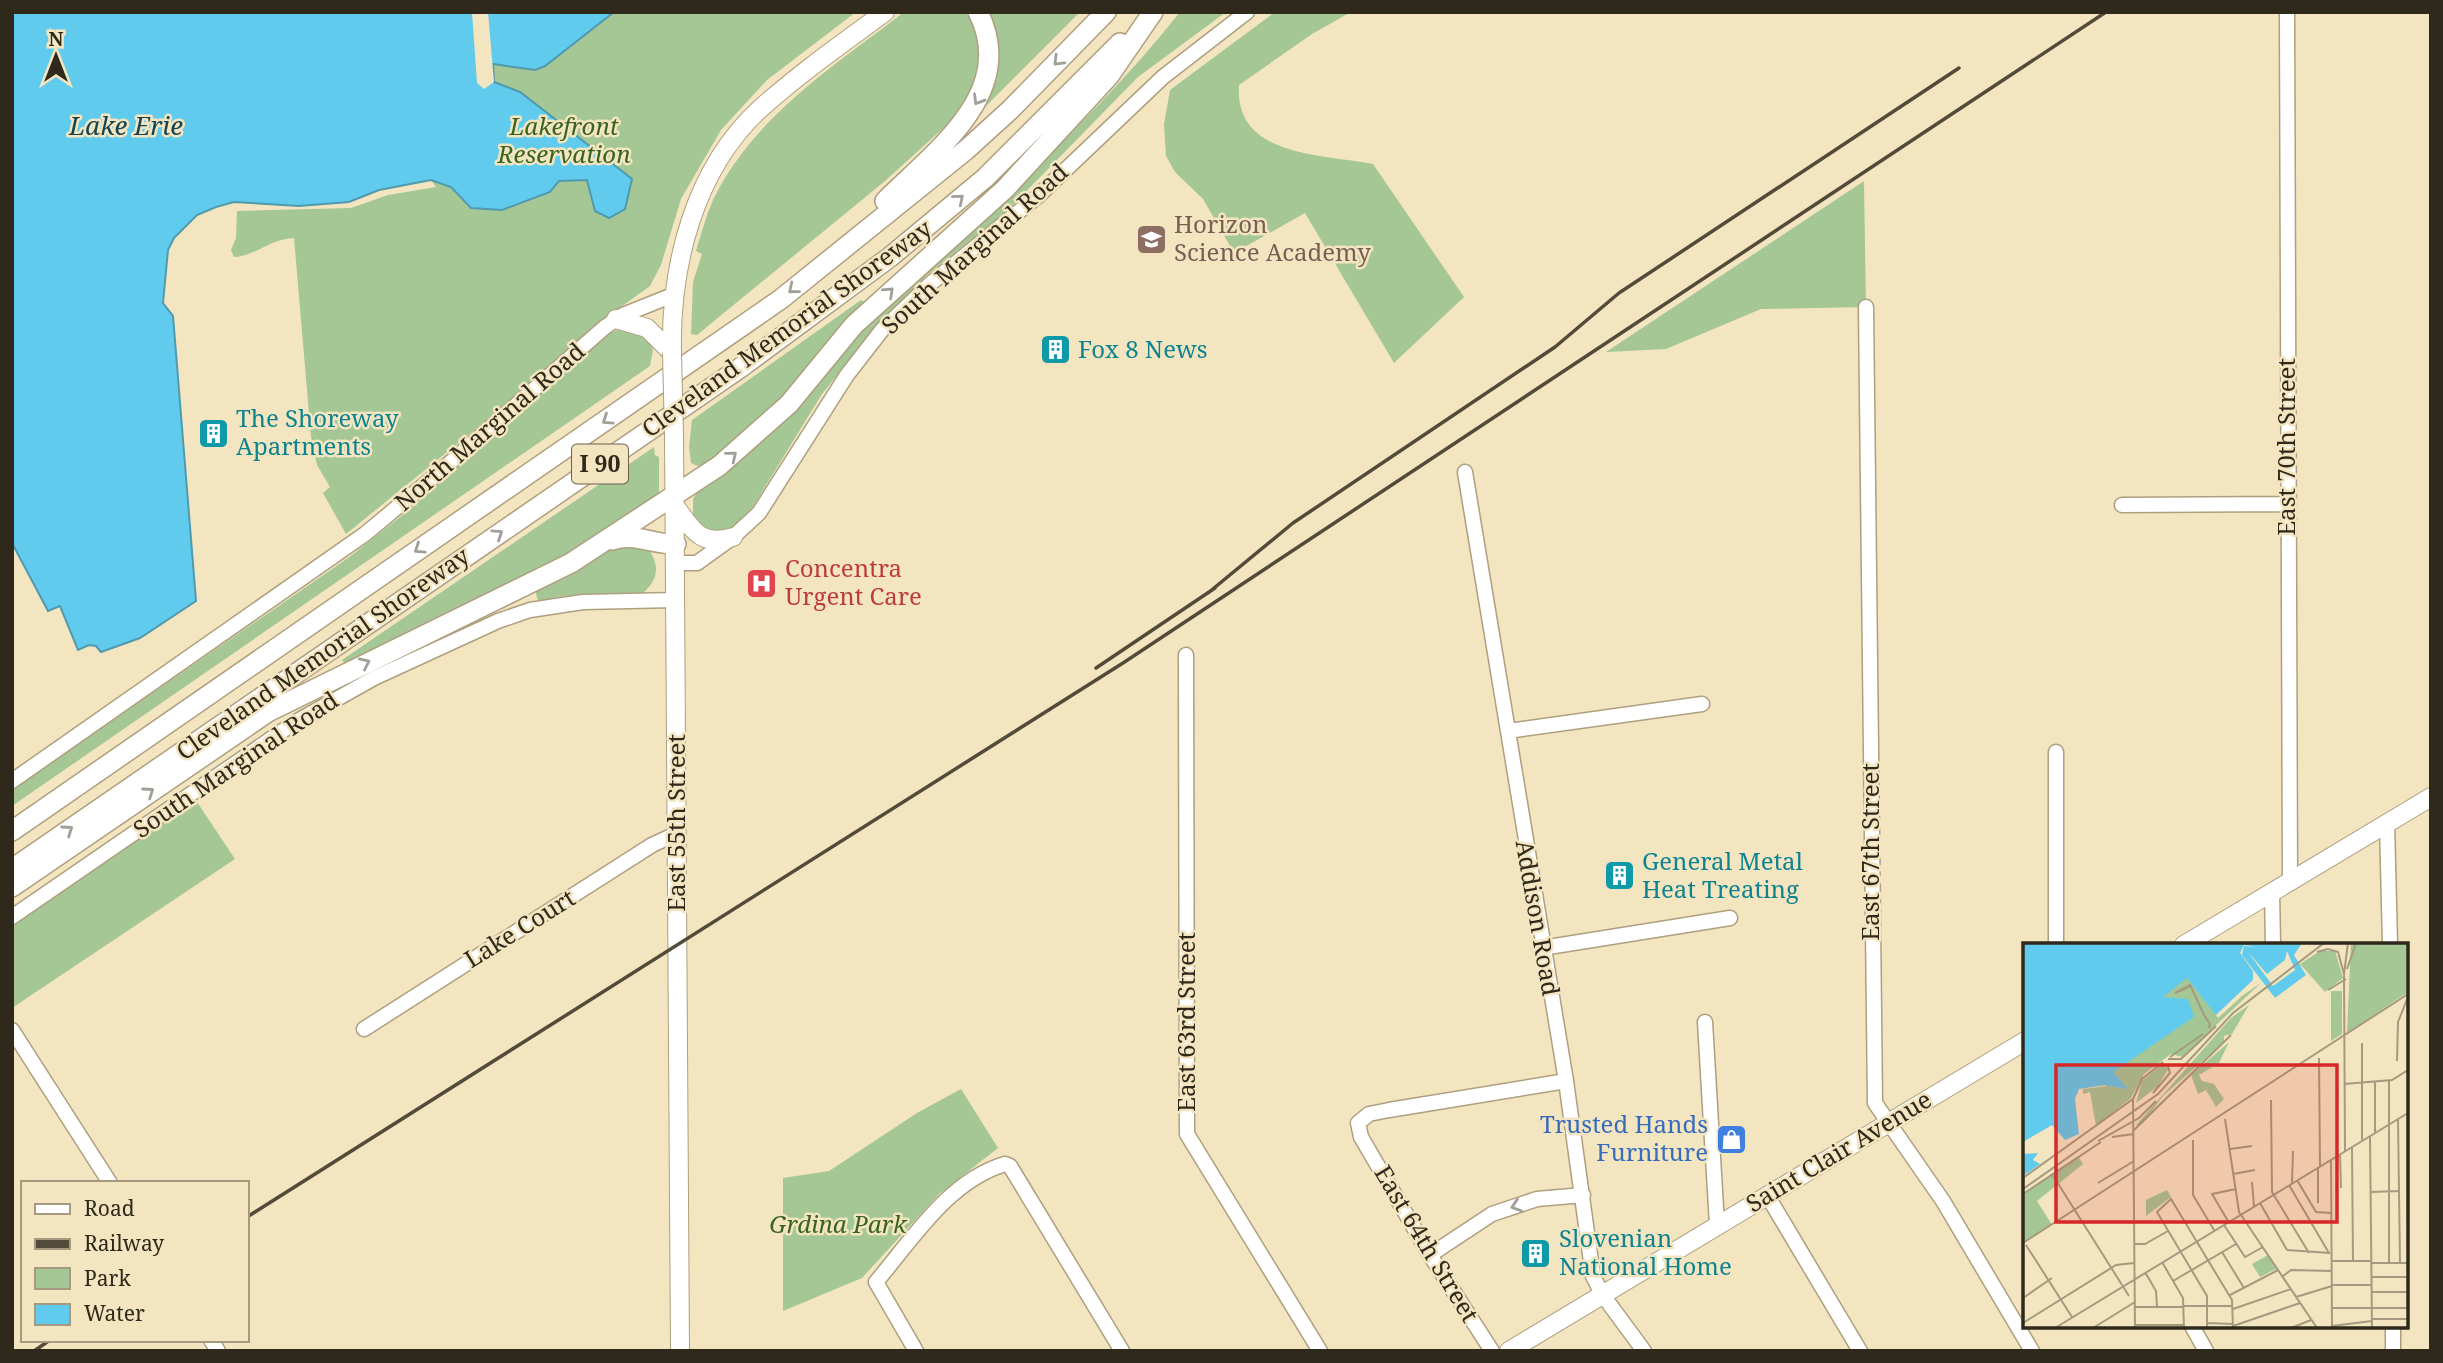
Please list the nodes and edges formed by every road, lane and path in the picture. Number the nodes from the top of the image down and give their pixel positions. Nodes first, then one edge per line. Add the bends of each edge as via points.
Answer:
1 (884, 12) edge
2 (978, 12) edge
3 (1106, 12) edge
4 (1151, 12) edge
5 (1247, 12) edge
6 (2287, 12) edge
7 (820, 267) junction
8 (673, 295) junction
9 (1866, 307) dead end
10 (616, 319) junction
11 (672, 347) junction
12 (1465, 472) dead end
13 (675, 500) junction
14 (2286, 504) junction
15 (2122, 505) dead end
16 (733, 537) junction
17 (607, 541) junction
18 (676, 554) junction
19 (676, 600) junction
20 (1186, 655) dead end
21 (1702, 704) dead end
22 (1508, 731) junction
23 (2056, 752) dead end
24 (12, 781) edge
25 (2431, 797) edge
26 (2387, 823) junction
27 (12, 831) edge
28 (678, 833) junction
29 (12, 869) edge
30 (2290, 881) junction
31 (12, 887) edge
32 (2272, 892) junction
33 (12, 917) edge
34 (1730, 918) dead end
35 (2056, 943) edge
36 (2188, 943) edge
37 (2273, 943) edge
38 (2390, 943) edge
39 (1542, 947) junction
40 (1705, 1022) dead end
41 (364, 1029) dead end
42 (12, 1030) edge
43 (2023, 1044) edge
44 (1566, 1081) junction
45 (1886, 1124) junction
46 (109, 1181) edge
47 (1583, 1195) junction
48 (1768, 1195) junction
49 (1717, 1225) junction
50 (1430, 1255) junction
51 (1602, 1294) junction
52 (2193, 1328) edge
53 (2393, 1328) edge
54 (680, 1351) edge
55 (916, 1351) edge
56 (1122, 1351) edge
57 (1320, 1351) edge
58 (1492, 1351) edge
59 (1509, 1351) edge
60 (1644, 1351) edge
61 (1860, 1351) edge
62 (2032, 1351) edge
63 (2206, 1351) edge
64 (2393, 1351) edge

1 - 8 main road via 760,108 736,138 697,204 684,239
2 -> 7 highway via 991,58 977,103
3 -> 7 highway, Cleveland Memorial Shoreway / I 90 via 966,150
13 -> 4 highway via 789,404 854,325 1005,189 1109,76
29 -> 4 highway, Cleveland Memorial Shoreway / I 90 via 740,368 890,257 985,178
5 - 16 street, South Marginal Road via 1163,77 1038,195 882,330 847,376 764,508
6 - 14 street, East 70th Street
7 -> 27 highway, Cleveland Memorial Shoreway / I 90 via 667,379
8 - 10 street, North Marginal Road
8 - 11 main road, East 55th Street
9 - 45 street, East 67th Street via 1872,1038 1875,1103
10 - 11 main road via 647,328
10 - 24 street, North Marginal Road via 365,534
11 - 13 main road, East 55th Street, bridge
12 - 22 street, Addison Road
13 - 16 main road via 693,530 705,539
13 - 17 highway
13 - 18 main road, East 55th Street
14 - 15 street
14 - 30 street, East 70th Street
16 - 18 street, South Marginal Road via 697,563
17 - 18 highway via 628,536
31 -> 17 highway via 268,712 512,594
18 - 19 main road, East 55th Street
19 - 28 main road, East 55th Street
19 - 33 street, South Marginal Road via 575,602 530,610 366,682 293,723
20 - 57 street, East 63rd Street via 1187,1134
21 - 22 street
22 - 39 street, Addison Road
23 - 35 street
25 - 26 main road
26 - 30 main road
26 - 38 street
28 - 41 street, Lake Court via 652,845
28 - 54 main road, East 55th Street
30 - 32 main road
32 - 36 main road
32 - 37 street
34 - 39 street
39 - 44 street, Addison Road
40 - 49 street
42 - 46 street
43 - 45 main road, Saint Clair Avenue
44 - 47 street, Addison Road
44 - 50 street, East 64th Street via 1369,1114 1358,1123 1361,1137
45 - 48 main road, Saint Clair Avenue
45 - 62 street, East 67th Street via 1903,1140 1943,1201
47 -> 50 street via 1537,1199 1492,1214
47 - 51 street, Addison Road via 1593,1276
48 - 49 main road, Saint Clair Avenue
48 - 61 street
49 - 51 main road, Saint Clair Avenue
50 - 58 street, East 64th Street
51 - 59 main road, Saint Clair Avenue
51 - 60 street, Addison Road
52 - 63 street
53 - 64 street
55 - 56 street via 876,1282 950,1198 1001,1165 1010,1167

